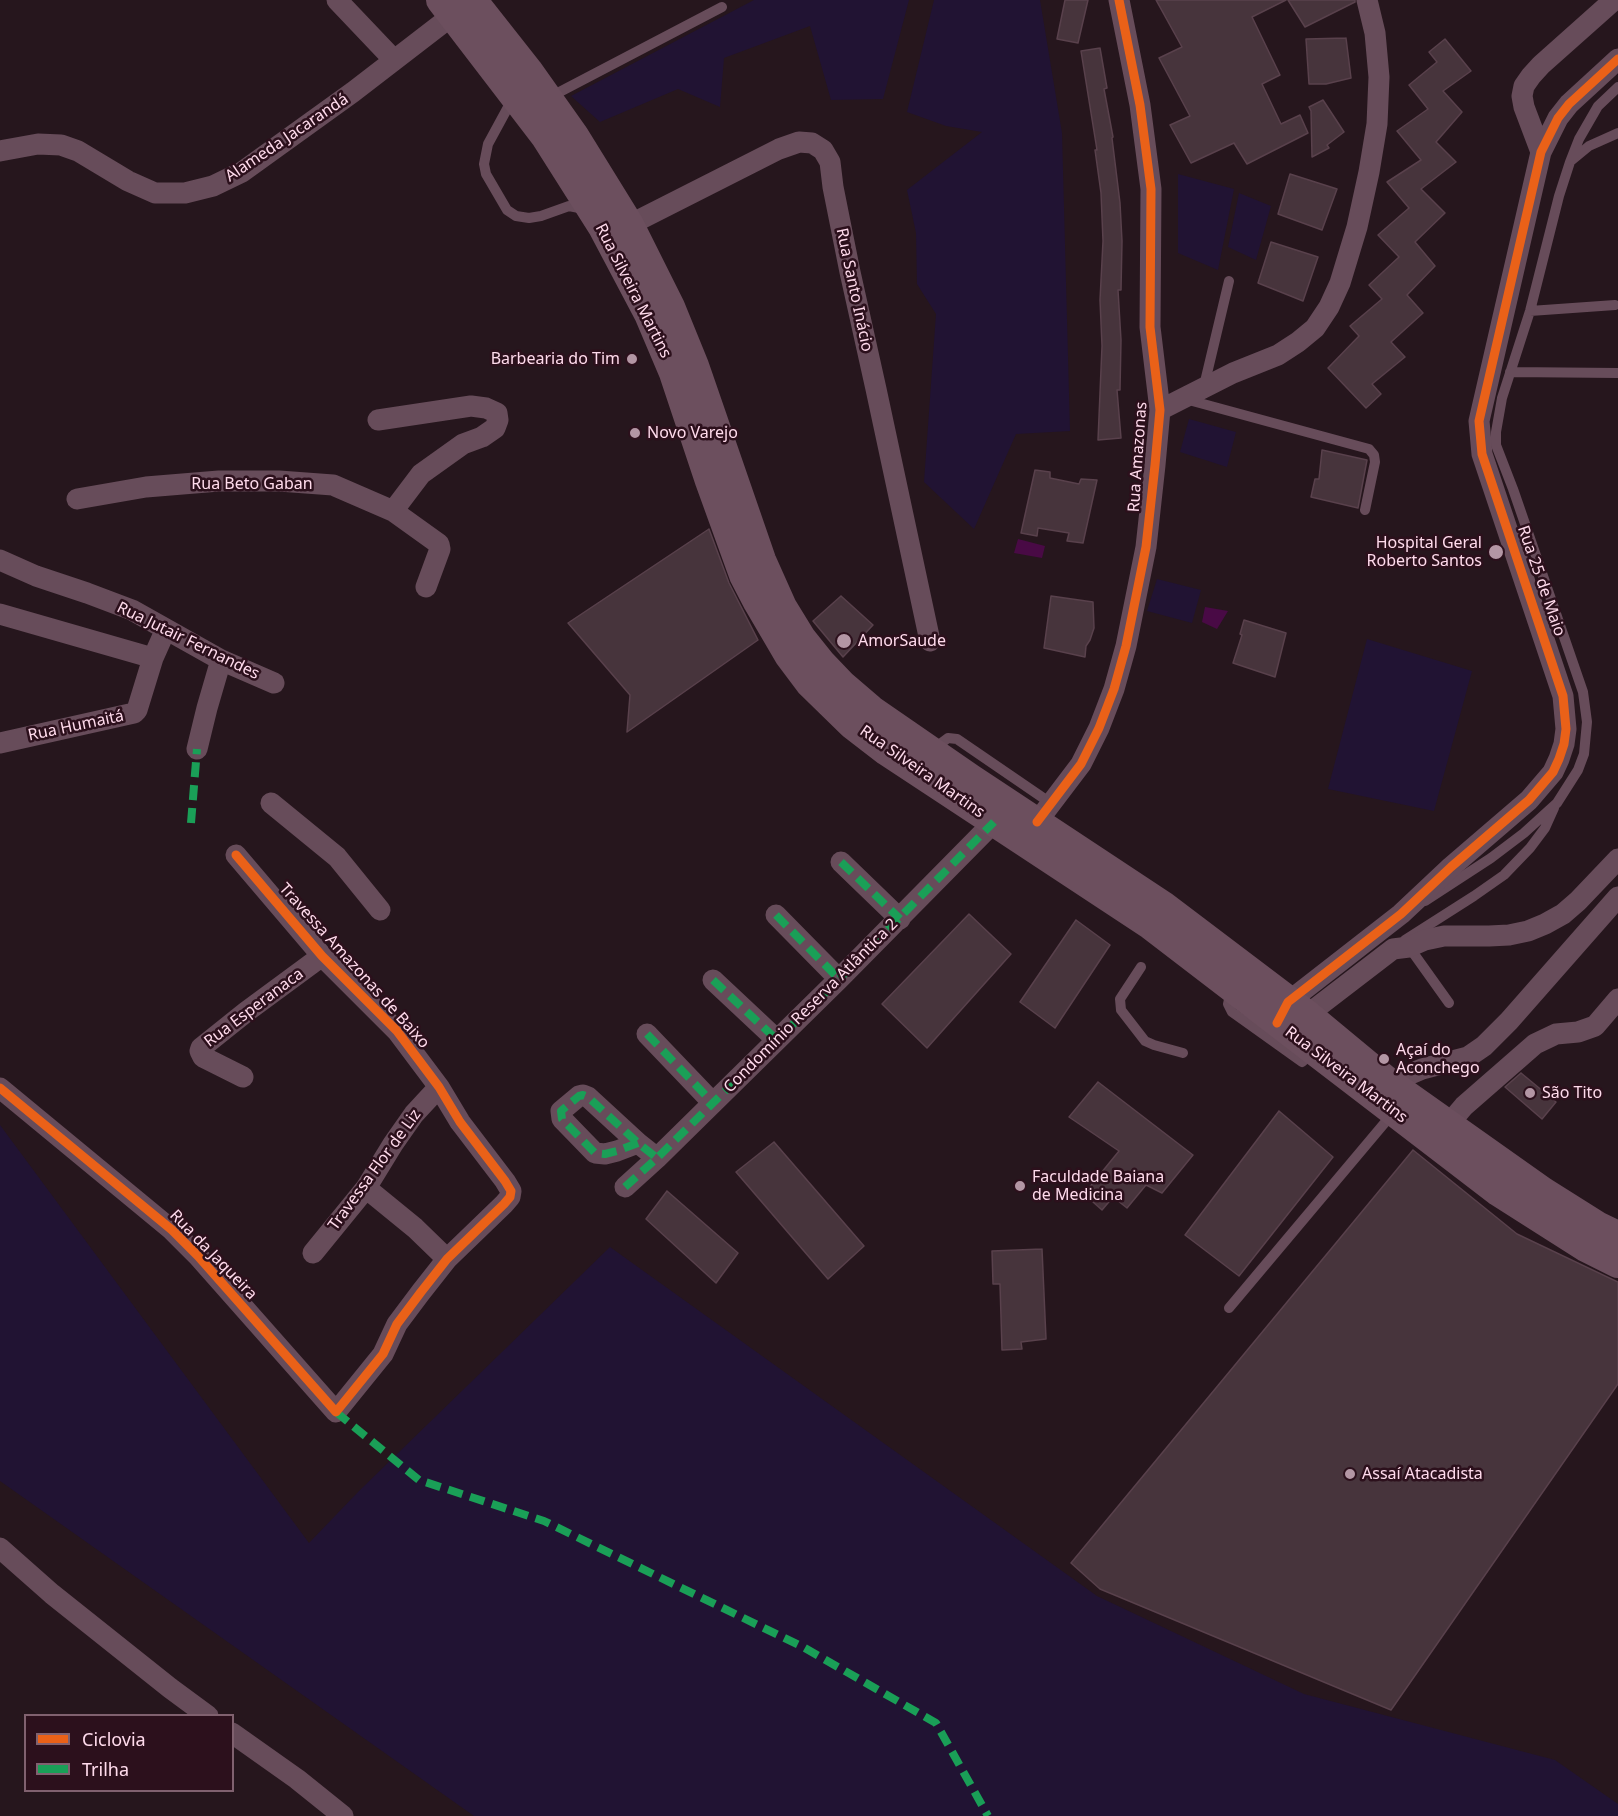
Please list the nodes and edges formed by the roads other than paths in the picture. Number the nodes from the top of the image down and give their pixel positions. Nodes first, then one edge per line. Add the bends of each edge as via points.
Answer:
1 (337, 0) edge
2 (1119, 0) edge
3 (1367, 0) edge
4 (1614, 0) edge
5 (456, 5) edge
6 (722, 7) dead end
7 (1618, 59) edge
8 (394, 60) junction
9 (1618, 87) edge
10 (514, 95) junction
11 (548, 99) junction
12 (1618, 133) edge
13 (0, 151) edge
14 (1541, 152) junction
15 (1570, 162) junction
16 (593, 212) junction
17 (629, 225) junction
18 (1229, 281) dead end
19 (1615, 305) dead end
20 (1530, 310) junction
21 (1510, 372) junction
22 (1618, 373) edge
23 (1204, 388) junction
24 (1182, 398) junction
25 (1160, 410) junction
26 (378, 420) dead end
27 (77, 499) dead end
28 (1365, 510) dead end
29 (393, 511) junction
30 (0, 560) edge
31 (426, 587) dead end
32 (0, 614) edge
33 (166, 629) junction
34 (930, 641) dead end
35 (153, 658) junction
36 (221, 660) junction
37 (274, 683) dead end
38 (0, 743) edge
39 (197, 749) dead end
40 (271, 803) dead end
41 (1557, 803) junction
42 (1044, 813) junction
43 (994, 822) junction
44 (236, 855) dead end
45 (1618, 859) edge
46 (841, 861) dead end
47 (1614, 908) edge
48 (380, 910) dead end
49 (1401, 914) junction
50 (776, 915) dead end
51 (900, 919) junction
52 (1369, 939) junction
53 (1395, 950) junction
54 (322, 956) junction
55 (1141, 967) dead end
56 (839, 979) junction
57 (713, 980) dead end
58 (1232, 987) junction
59 (1449, 1003) dead end
60 (1615, 1009) edge
61 (1291, 1013) junction
62 (647, 1034) dead end
63 (777, 1040) junction
64 (1315, 1051) junction
65 (1183, 1053) dead end
66 (243, 1077) dead end
67 (439, 1087) junction
68 (0, 1088) edge
69 (1392, 1097) junction
70 (713, 1103) junction
71 (1448, 1125) junction
72 (638, 1143) dead end
73 (657, 1158) junction
74 (625, 1187) dead end
75 (366, 1188) junction
76 (1618, 1236) edge
77 (313, 1253) dead end
78 (447, 1259) junction
79 (1618, 1263) edge
80 (1229, 1308) dead end
81 (336, 1412) joint
82 (0, 1548) edge
83 (205, 1714) edge
84 (234, 1734) edge
85 (343, 1816) edge

1 - 8 street
2 - 25 street, Rua Amazonas via 1140,105 1151,189 1150,327
3 - 23 street via 1379,77 1377,124 1357,227 1340,284 1315,328 1298,342
4 - 14 street via 1541,65 1524,86 1524,107
5 - 8 street, Alameda Jacarandá
5 - 10 main road, Rua Silveira Martins
5 - 11 main road, Rua Silveira Martins via 528,71
6 - 11 lane
7 - 14 street, Rua 25 de Maio via 1569,104
8 - 13 street, Alameda Jacarandá via 242,172 213,186 185,193 155,193 61,145 38,144
9 - 15 lane via 1598,106
10 - 16 main road, Rua Silveira Martins via 546,137
10 - 16 lane via 488,144 484,164 507,210 529,218 569,206
11 - 17 main road, Rua Silveira Martins
12 - 15 lane via 1589,146
14 - 49 street, Rua 25 de Maio via 1483,402 1479,437 1559,681 1566,713 1564,744 1553,772 1529,800
15 - 20 lane
16 - 43 main road, Rua Silveira Martins via 649,314 674,373 744,575 789,655 810,683 852,724
17 - 34 street, Rua Santo Inácio via 779,149 799,142 812,143 823,150 830,162
17 - 42 main road, Rua Silveira Martins via 694,366 761,560 801,638 843,686 871,710 930,752
18 - 23 lane
19 - 20 lane
20 - 21 lane
21 - 22 lane
21 - 41 lane via 1497,419 1496,445 1586,706 1584,754
23 - 24 street
24 - 25 street
24 - 28 lane via 1369,449 1375,462
25 - 42 street, Rua Amazonas via 1146,547 1114,689 1081,764
26 - 29 street via 471,406 486,408 497,414 498,420 495,428 463,444 421,474
27 - 29 street, Rua Beto Gaban via 146,487 279,481 333,485
29 - 31 street, Rua Beto Gaban via 439,544
30 - 33 street, Rua Jutair Fernandes via 132,610
32 - 35 street
33 - 35 street, Rua Humaitá
33 - 36 street, Rua Jutair Fernandes
35 - 38 street, Rua Humaitá via 134,713
36 - 37 street, Rua Jutair Fernandes
36 - 39 street
40 - 48 street via 337,857
41 - 49 lane via 1491,858 1433,898
41 - 53 lane via 1545,828 1504,875
42 - 61 main road, Rua Silveira Martins
43 - 51 street, Condomínio Reserva Atlântica 2
43 - 58 main road, Rua Silveira Martins via 1151,925
44 - 54 street, Travessa Amazonas de Baixo
45 - 53 street via 1563,914 1528,931 1444,936
46 - 51 street
47 - 69 street via 1484,1046 1468,1057 1422,1069
49 - 52 street, Rua 25 de Maio
50 - 56 street
51 - 56 street, Condomínio Reserva Atlântica 2
52 - 53 lane
52 - 61 street, Rua 25 de Maio
53 - 59 lane
53 - 61 street
54 - 66 street, Rua Esperanaca via 201,1048 203,1057
54 - 67 street, Travessa Amazonas de Baixo via 396,1031
55 - 65 lane via 1120,999 1121,1010 1145,1041
56 - 63 street, Condomínio Reserva Atlântica 2
57 - 63 street
58 - 61 main road, Rua Silveira Martins
58 - 64 lane via 1228,1004 1232,1012 1302,1062
60 - 71 street via 1586,1030 1556,1034 1535,1044 1464,1106
61 - 64 main road, Rua Silveira Martins
61 - 69 main road, Rua Silveira Martins
62 - 70 street
63 - 70 street, Condomínio Reserva Atlântica 2
64 - 69 main road, Rua Silveira Martins
67 - 75 street, Travessa Flor de Liz via 393,1144
67 - 78 street, Travessa Amazonas de Baixo via 511,1191 504,1204
68 - 81 street, Rua da Jaqueira via 172,1230
69 - 71 main road, Rua Silveira Martins
69 - 79 main road, Rua Silveira Martins via 1498,1191
69 - 80 lane
70 - 73 street, Condomínio Reserva Atlântica 2
71 - 76 main road, Rua Silveira Martins via 1544,1192
72 - 73 street
73 - 74 street, Condomínio Reserva Atlântica 2
75 - 77 street, Travessa Flor de Liz
75 - 78 street
78 - 81 street, Travessa Amazonas de Baixo via 397,1324 382,1354
82 - 83 street via 52,1594
84 - 85 street

